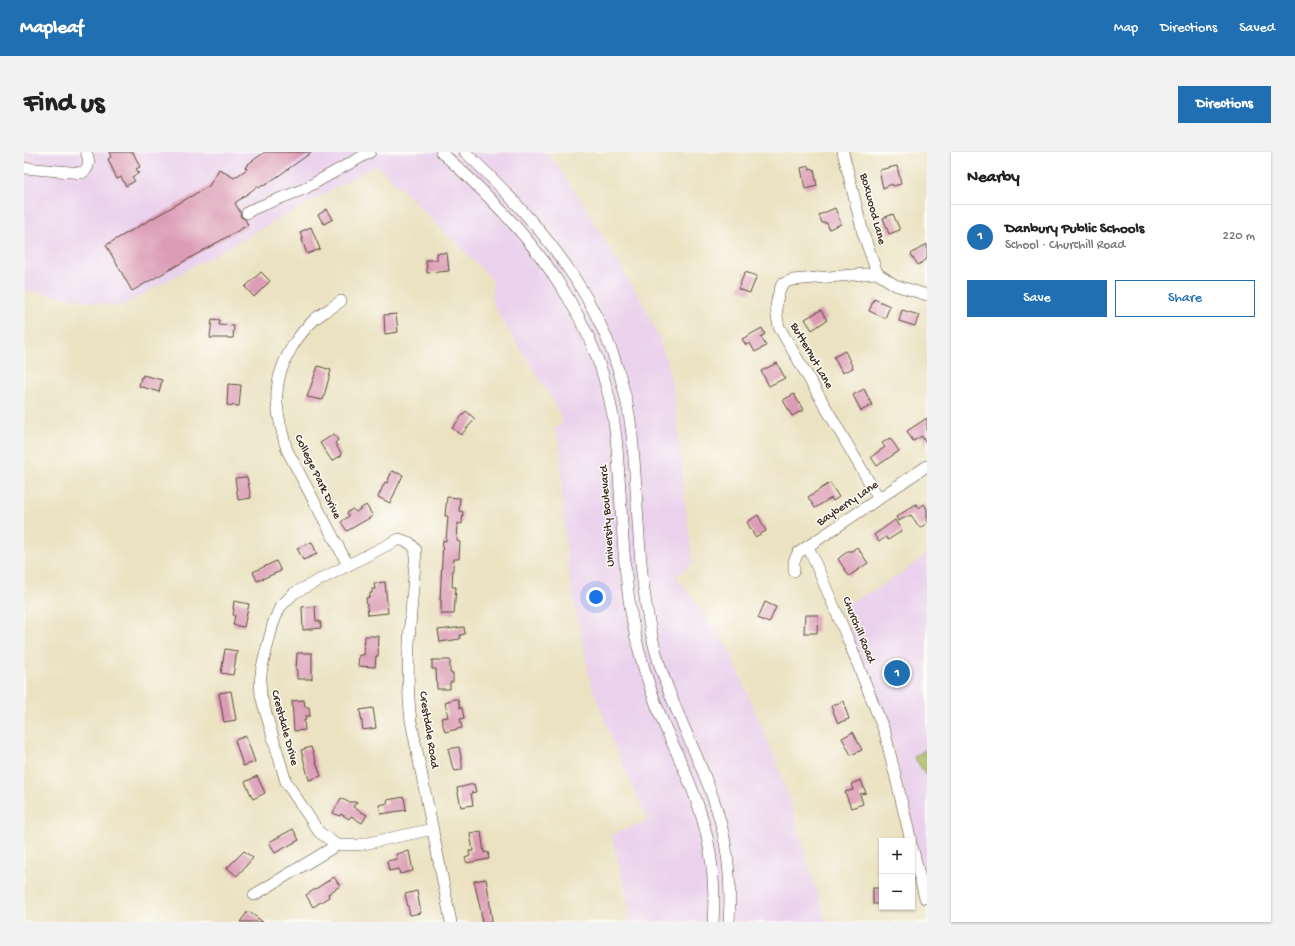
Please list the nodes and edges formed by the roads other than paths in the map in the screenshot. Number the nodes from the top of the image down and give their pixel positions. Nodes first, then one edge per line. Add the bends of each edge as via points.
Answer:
1 (86, 152) edge
2 (346, 152) edge
3 (370, 152) edge
4 (441, 152) edge
5 (465, 152) edge
6 (843, 152) edge
7 (352, 162) junction
8 (24, 168) edge
9 (246, 213) dead end
10 (877, 273) junction
11 (927, 295) edge
12 (341, 301) dead end
13 (927, 466) edge
14 (879, 499) junction
15 (410, 543) joint
16 (808, 546) junction
17 (348, 565) junction
18 (794, 571) dead end
19 (433, 829) junction
20 (910, 838) edge
21 (337, 845) junction
22 (915, 858) edge
23 (254, 895) dead end
24 (925, 898) dead end
25 (451, 922) edge
26 (713, 922) edge
27 (729, 922) edge

1 - 8 street via 89,165 82,173
2 - 7 street
3 - 7 street
4 - 26 street, University Boulevard via 492,201 561,285 585,326 602,370 616,436 625,573 633,626 654,699 689,781 704,825 714,893
5 - 27 street via 524,212 574,276 599,319 617,365 624,388 632,435 641,571 649,622 665,682 704,775 720,821 729,870
6 - 10 street, Boxwood Lane via 863,233
7 - 9 street via 304,189
10 - 11 street via 895,285
10 - 14 street, Butternut Lane via 792,280 782,284 775,311 779,327
12 - 17 street, College Park Drive via 315,319 297,339 284,361 277,384 277,408 287,450
13 - 14 street, Bayberry Lane
14 - 16 street, Bayberry Lane
15 - 17 street, Crestdale Drive via 399,539
15 - 19 street, Crestdale Road via 416,550 408,696
16 - 18 street, Bayberry Lane via 798,553 794,561
16 - 20 street, Churchill Road via 885,733
17 - 21 street, Crestdale Drive via 294,593 280,608 273,624 260,682 261,696 286,782 319,832
19 - 21 street via 359,845
19 - 25 street, Crestdale Road
21 - 23 street
22 - 24 street

